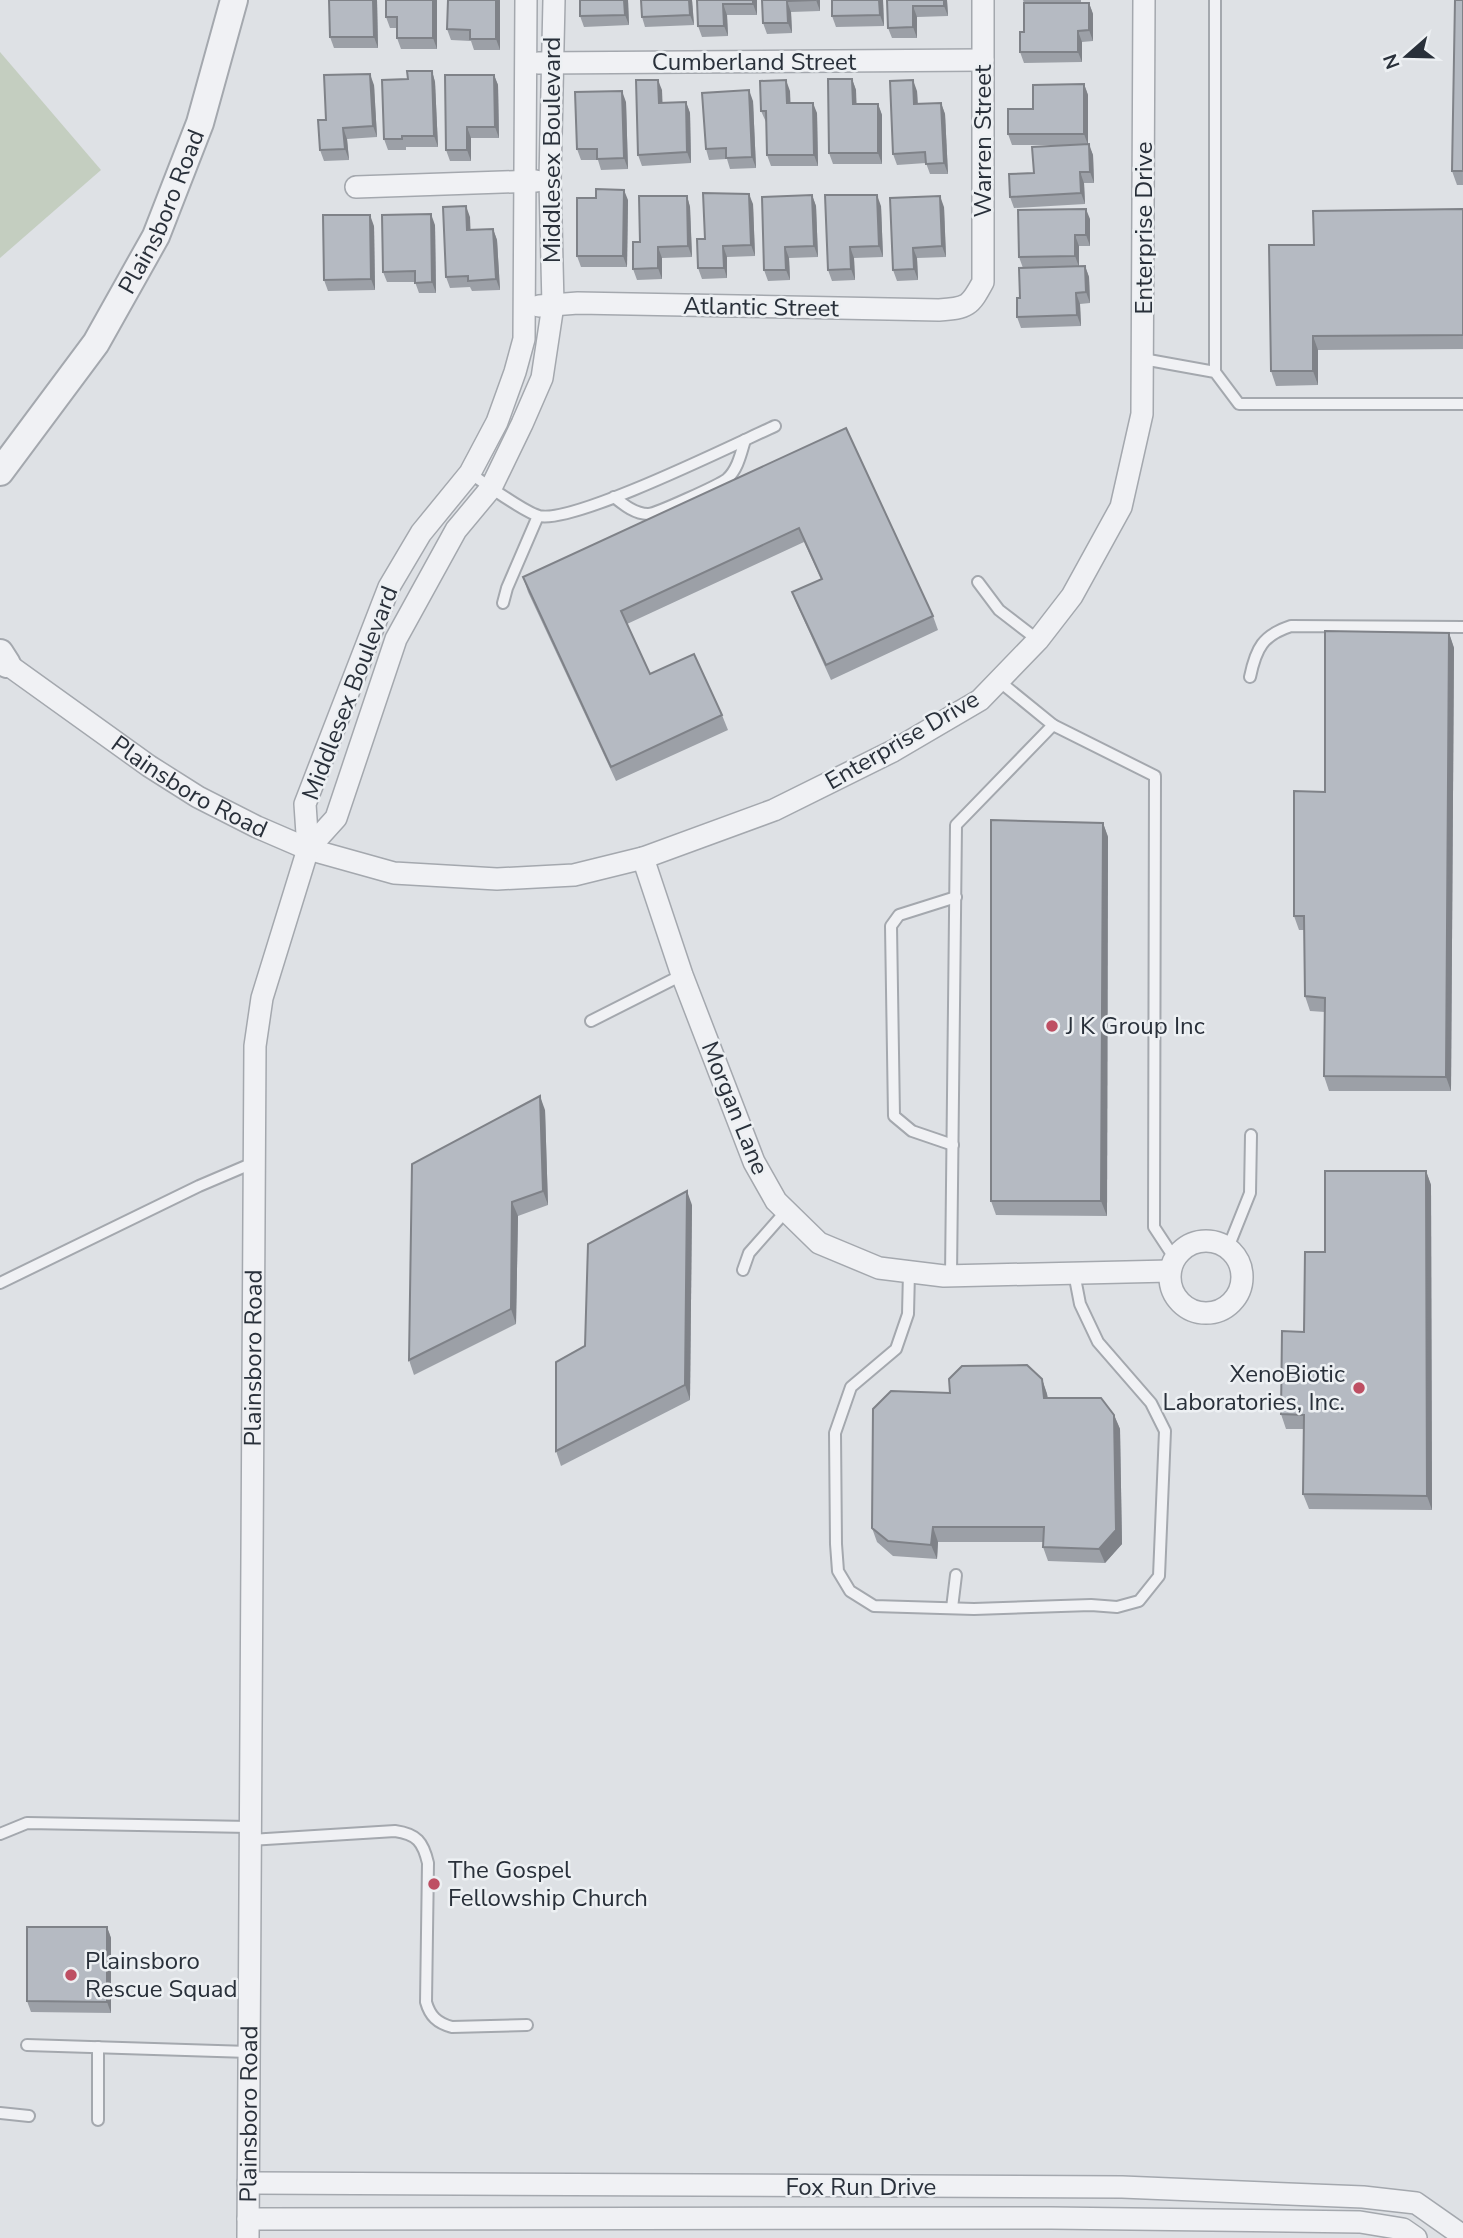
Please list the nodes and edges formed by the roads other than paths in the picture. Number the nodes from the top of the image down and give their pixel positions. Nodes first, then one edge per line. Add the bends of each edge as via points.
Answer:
1 (234, 0) edge
2 (526, 0) edge
3 (554, 0) edge
4 (983, 0) edge
5 (1144, 0) edge
6 (1215, 0) edge
7 (983, 60) junction
8 (552, 62) junction
9 (525, 63) junction
10 (550, 180) junction
11 (524, 181) junction
12 (356, 187) dead end
13 (983, 282) joint
14 (552, 305) junction
15 (524, 306) junction
16 (1143, 359) junction
17 (1215, 372) junction
18 (1463, 404) edge
19 (775, 426) dead end
20 (745, 440) junction
21 (0, 472) edge
22 (470, 473) junction
23 (491, 488) junction
24 (614, 497) junction
25 (538, 516) junction
26 (978, 582) dead end
27 (503, 603) dead end
28 (1463, 627) edge
29 (1038, 640) junction
30 (2, 659) edge
31 (1250, 677) dead end
32 (999, 681) junction
33 (1053, 725) junction
34 (308, 849) junction
35 (643, 858) junction
36 (956, 897) junction
37 (682, 975) junction
38 (591, 1021) dead end
39 (1251, 1135) dead end
40 (953, 1144) junction
41 (253, 1163) junction
42 (786, 1211) junction
43 (1228, 1248) junction
44 (1172, 1265) junction
45 (743, 1270) dead end
46 (909, 1272) junction
47 (1074, 1273) junction
48 (951, 1276) junction
49 (0, 1283) edge
50 (956, 1575) dead end
51 (952, 1608) junction
52 (250, 1833) junction
53 (0, 1834) edge
54 (527, 2025) dead end
55 (27, 2045) dead end
56 (98, 2046) junction
57 (248, 2052) junction
58 (0, 2113) edge
59 (29, 2116) dead end
60 (98, 2120) dead end
61 (248, 2183) junction
62 (248, 2228) edge
63 (1463, 2235) edge
64 (1416, 2238) edge

1 - 21 street, Plainsboro Road via 200,123 156,236 96,342
2 - 9 street, Middlesex Boulevard
3 - 8 street, Middlesex Boulevard
4 - 7 street, Warren Street
5 - 16 street, Enterprise Drive
6 - 17 lane
7 - 8 street, Cumberland Street
7 - 13 street, Warren Street
8 - 9 street, Cumberland Street
8 - 10 street, Middlesex Boulevard
9 - 11 street, Middlesex Boulevard
10 - 11 street
10 - 14 street, Middlesex Boulevard
11 - 12 street
11 - 15 street, Middlesex Boulevard
13 - 14 street, Atlantic Street via 973,302 939,310
14 - 15 street, Atlantic Street
14 - 23 street, Middlesex Boulevard via 542,378
15 - 22 street, Middlesex Boulevard via 524,338 515,372 497,422
16 - 17 lane
16 - 29 street, Enterprise Drive via 1142,414 1121,507 1072,596
17 - 18 lane via 1239,404
19 - 20 lane
20 - 24 lane
20 - 24 lane via 737,466 727,479 667,508 649,514 629,509
22 - 23 lane
22 - 34 street, Middlesex Boulevard via 421,533 389,587 305,804
23 - 25 lane
23 - 34 street, Middlesex Boulevard via 456,530 396,639 336,818
24 - 25 lane via 562,516
25 - 27 lane
26 - 29 lane via 999,610
28 - 31 lane via 1291,626 1275,631 1263,642
29 - 32 street, Enterprise Drive
30 - 34 street, Plainsboro Road via 198,797
32 - 33 lane
32 - 35 street, Enterprise Drive via 980,700 893,751 774,810
33 - 36 lane via 956,825
33 - 44 lane via 1155,776 1154,1227
34 - 35 street, Enterprise Drive via 394,873 497,879 574,875
34 - 41 street, Plainsboro Road via 262,998 255,1046
35 - 37 street, Morgan Lane
36 - 40 lane
36 - 40 lane via 899,915 891,926 894,1116 912,1131
37 - 38 lane
37 - 42 street, Morgan Lane via 754,1161
39 - 43 lane via 1250,1194
40 - 48 lane
41 - 49 lane
41 - 52 street, Plainsboro Road
42 - 45 lane via 749,1252
42 - 46 street, Morgan Lane via 819,1243 879,1268
43 - 44 street via 1200,1241 1188,1245
43 - 44 street via 1237,1257 1241,1289 1226,1308 1214,1313 1201,1314 1175,1297 1170,1285
44 - 47 street, Morgan Lane
46 - 48 street, Morgan Lane
46 - 51 lane via 908,1314 896,1349 851,1387 835,1433 838,1571 850,1591 874,1606
47 - 48 street, Morgan Lane
47 - 51 lane via 1080,1304 1098,1342 1151,1403 1165,1431 1159,1576 1139,1601 1117,1607
50 - 51 lane
52 - 53 lane via 27,1823
52 - 54 lane via 395,1831 415,1836 429,1863 429,2012 452,2027
52 - 57 street, Plainsboro Road
55 - 56 lane
56 - 57 lane
56 - 60 lane
57 - 61 street, Plainsboro Road
58 - 59 lane
61 - 62 street, Plainsboro Road
61 - 63 street, Fox Run Drive via 1122,2187 1363,2197 1416,2203
62 - 64 street, Fox Run Drive via 1051,2218 1360,2222 1403,2229

